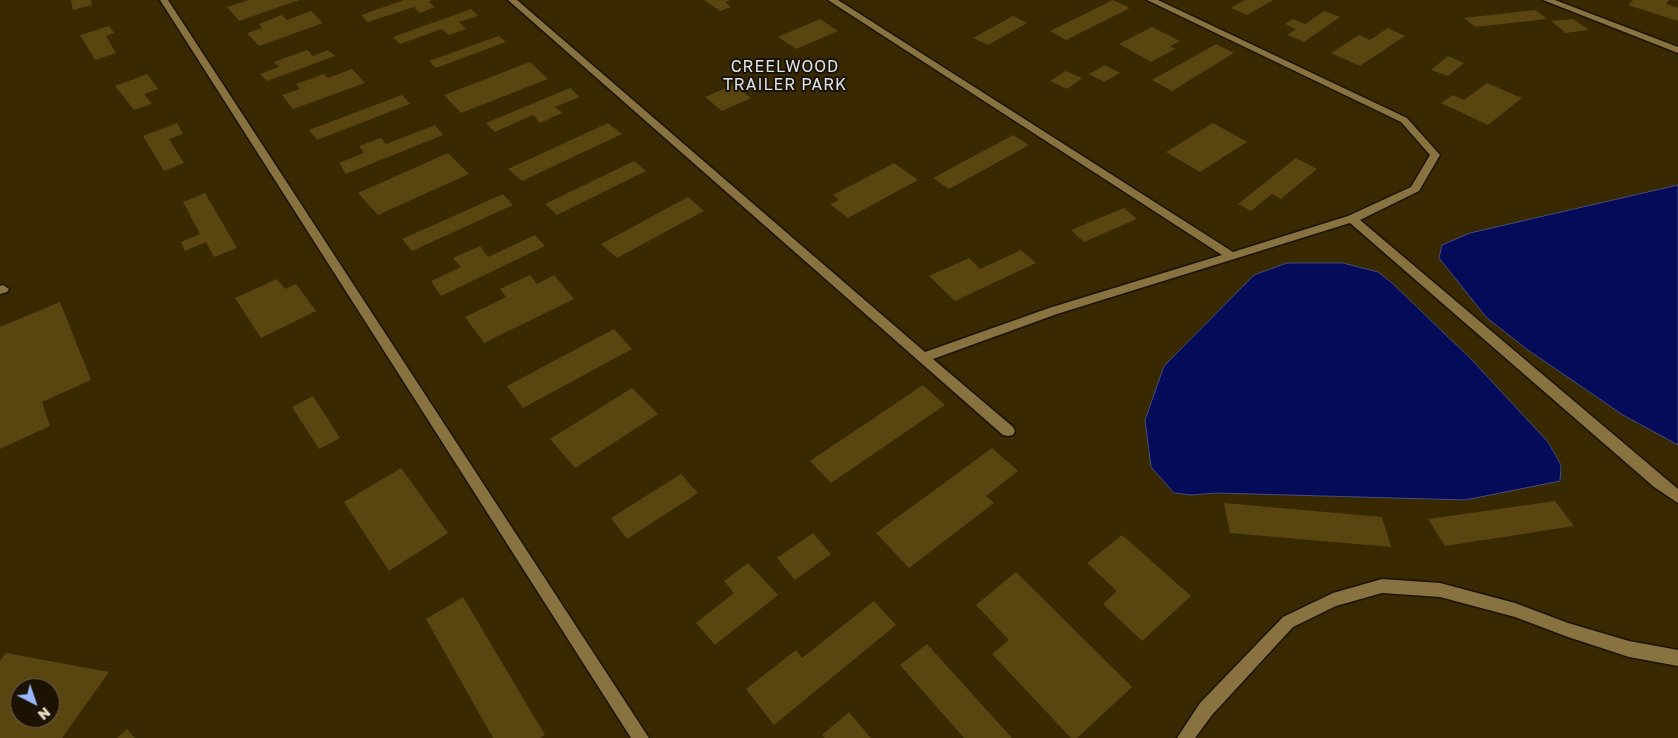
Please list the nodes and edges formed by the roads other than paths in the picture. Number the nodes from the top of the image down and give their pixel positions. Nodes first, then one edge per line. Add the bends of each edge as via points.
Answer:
1 (164, 0) edge
2 (512, 0) edge
3 (832, 0) edge
4 (1151, 0) edge
5 (1547, 0) edge
6 (1678, 50) edge
7 (1352, 219) junction
8 (1232, 256) junction
9 (924, 358) junction
10 (1008, 431) dead end
11 (1678, 497) edge
12 (1678, 658) edge
13 (641, 738) edge
14 (1184, 738) edge

1 - 13 street
2 - 9 street
3 - 8 street
4 - 7 street via 1404,120 1435,155 1415,189
5 - 6 street
7 - 8 street
7 - 11 street
8 - 9 street via 1053,311
9 - 10 street
12 - 14 street via 1629,650 1515,610 1440,590 1382,586 1332,600 1288,622 1206,709

